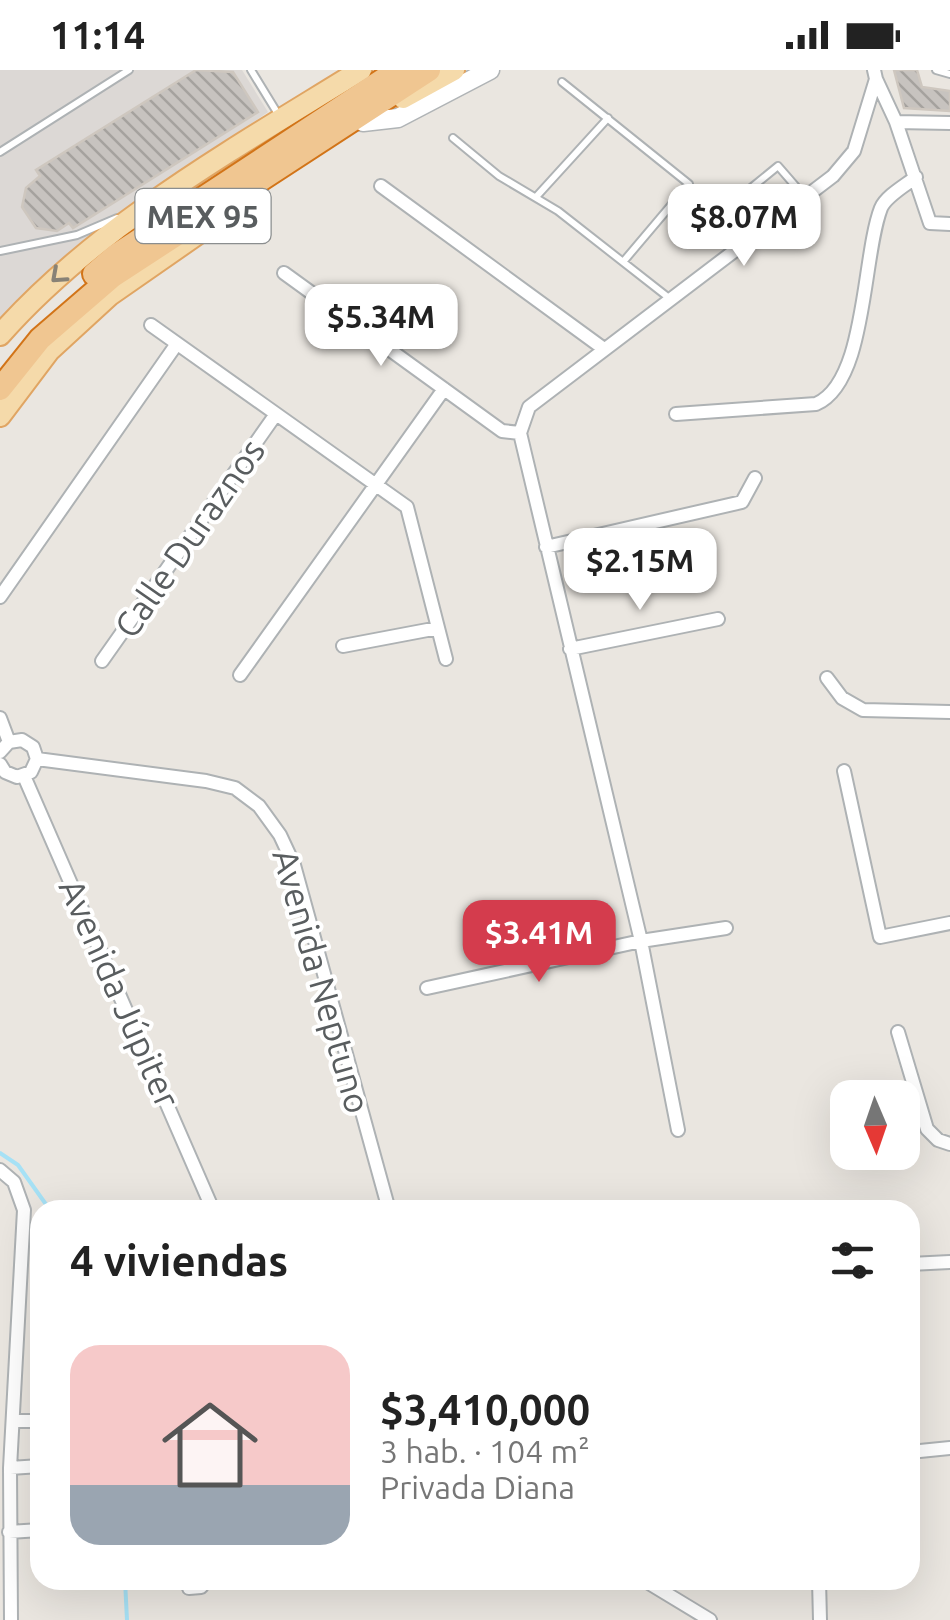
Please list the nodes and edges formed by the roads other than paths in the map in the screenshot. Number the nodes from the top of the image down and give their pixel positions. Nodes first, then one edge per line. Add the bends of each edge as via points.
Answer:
1 (129, 70) edge
2 (251, 70) edge
3 (361, 70) edge
4 (398, 70) edge
5 (428, 70) edge
6 (454, 70) edge
7 (490, 70) edge
8 (936, 70) edge
9 (950, 74) edge
10 (875, 75) edge
11 (562, 82) dead end
12 (608, 118) junction
13 (281, 120) junction
14 (363, 122) junction
15 (896, 122) junction
16 (950, 123) edge
17 (454, 138) dead end
18 (242, 145) junction
19 (0, 152) edge
20 (916, 177) junction
21 (381, 186) dead end
22 (751, 188) dead end
23 (536, 197) junction
24 (805, 197) junction
25 (950, 224) edge
26 (0, 250) edge
27 (624, 262) junction
28 (284, 273) dead end
29 (670, 299) junction
30 (151, 325) dead end
31 (0, 336) edge
32 (176, 345) junction
33 (604, 349) junction
34 (0, 363) edge
35 (0, 389) edge
36 (444, 389) junction
37 (276, 414) junction
38 (676, 414) dead end
39 (0, 416) edge
40 (520, 433) junction
41 (755, 478) dead end
42 (373, 485) junction
43 (546, 547) junction
44 (0, 597) edge
45 (718, 619) dead end
46 (438, 628) junction
47 (344, 646) dead end
48 (570, 649) junction
49 (446, 659) dead end
50 (102, 661) dead end
51 (240, 675) dead end
52 (827, 678) dead end
53 (950, 712) edge
54 (0, 718) edge
55 (4, 747) edge
56 (37, 759) junction
57 (0, 764) edge
58 (844, 771) dead end
59 (24, 776) junction
60 (950, 923) edge
61 (726, 928) dead end
62 (641, 941) junction
63 (428, 988) dead end
64 (898, 1032) dead end
65 (678, 1130) dead end
66 (950, 1144) edge
67 (0, 1170) edge
68 (210, 1200) edge
69 (386, 1200) edge
70 (950, 1262) edge
71 (920, 1264) edge
72 (13, 1421) junction
73 (30, 1421) edge
74 (950, 1448) edge
75 (920, 1451) edge
76 (30, 1467) edge
77 (10, 1468) junction
78 (30, 1531) edge
79 (9, 1532) junction
80 (660, 1590) edge
81 (819, 1590) edge
82 (12, 1620) edge
83 (710, 1620) edge
84 (820, 1620) edge

1 - 19 lane
2 - 13 lane
3 - 13 main road, MEX 95
4 - 34 highway, MEX 95 via 115,256 32,326
5 - 35 highway, MEX 95 via 113,276 40,339
6 - 14 main road, MEX 95
7 - 14 street via 398,118
8 - 9 lane
10 - 15 street
10 - 24 street via 854,151
11 - 12 lane
12 - 23 lane
12 - 27 lane via 689,184
13 - 18 main road, MEX 95
14 - 39 main road, MEX 95 via 110,295 49,350
15 - 16 street
15 - 20 street
17 - 23 lane
18 - 26 lane via 131,212 77,235
18 -> 31 main road, MEX 95 via 103,237
20 - 25 street via 930,223
20 - 38 street via 882,204 847,372 828,398
21 - 33 street
22 - 24 lane via 778,166
23 - 27 lane
24 - 29 street
27 - 29 lane
28 - 36 street
29 - 33 street
30 - 32 street
32 - 37 street
32 - 44 street
33 - 40 street via 529,407
36 - 40 street via 502,431
36 - 42 street
37 - 42 street
37 - 50 street, Calle Duraznos
40 - 43 street
41 - 43 street via 742,502
42 - 46 street via 408,507
42 - 51 street
43 - 48 street
45 - 48 street
46 - 47 street
46 - 49 street
48 - 62 street
52 - 53 street via 863,710
54 - 55 street
55 - 56 street via 28,742
56 - 59 street
56 - 69 street, Avenida Neptuno via 206,780 234,788 259,806 294,865
57 - 59 street via 10,776
58 - 60 street via 880,937
59 - 68 street, Avenida Júpiter
61 - 62 street
62 - 63 street
62 - 65 street
64 - 66 street via 927,1129
67 - 72 street via 14,1182 24,1210
70 - 71 street
72 - 73 street
72 - 77 street
74 - 75 street
76 - 77 street
77 - 79 street
78 - 79 street
79 - 82 street
80 - 83 street
81 - 84 street

